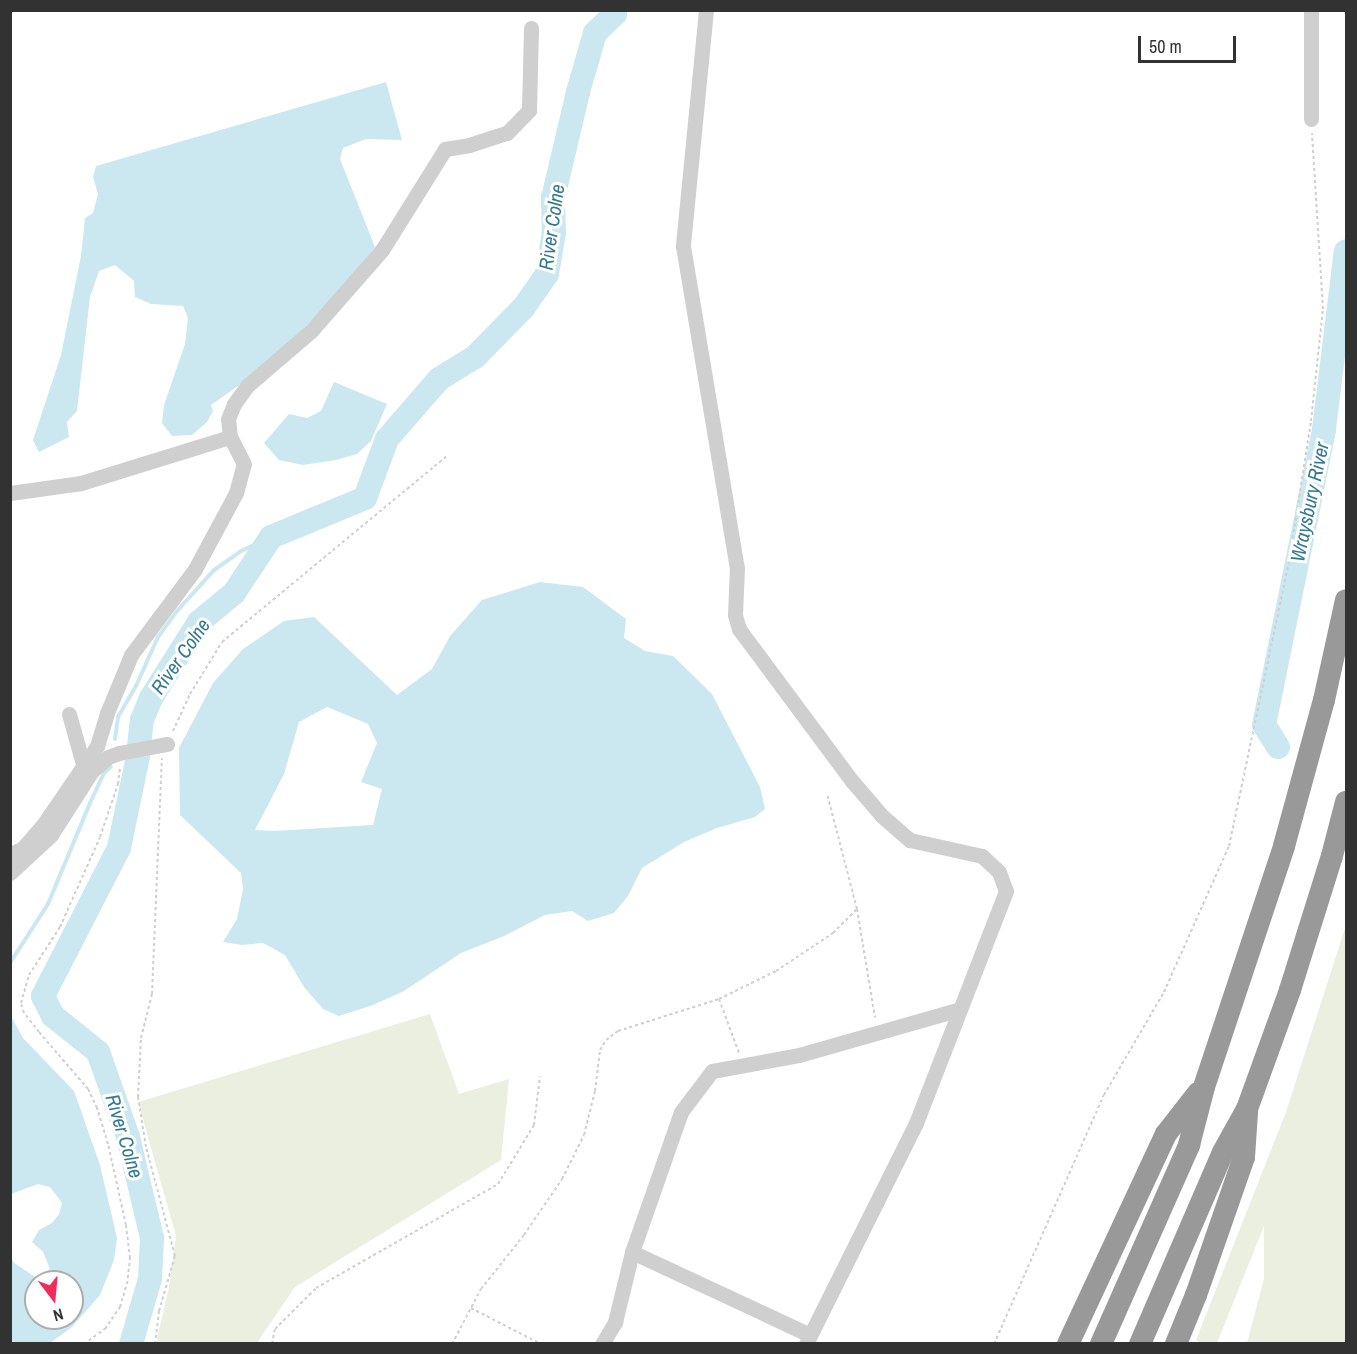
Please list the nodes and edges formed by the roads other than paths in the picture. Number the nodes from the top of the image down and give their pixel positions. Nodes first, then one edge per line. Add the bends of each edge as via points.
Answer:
1 (706, 10) edge
2 (1311, 10) edge
3 (531, 28) dead end
4 (1311, 119) road end
5 (230, 437) junction
6 (10, 493) edge
7 (1347, 600) edge
8 (69, 714) dead end
9 (162, 745) road end
10 (83, 764) junction
11 (1347, 802) edge
12 (10, 854) edge
13 (10, 873) edge
14 (960, 1009) junction
15 (1204, 1087) junction
16 (1247, 1109) junction
17 (632, 1252) junction
18 (808, 1339) edge
19 (602, 1344) edge
20 (1068, 1344) edge
21 (1101, 1344) edge
22 (1140, 1344) edge
23 (1176, 1344) edge

1 - 14 lane via 683,246 737,567 735,615 739,629 882,816 910,840 982,856 999,872 1006,891
2 - 4 lane
3 - 5 lane via 529,110 507,133 445,149 382,250 311,331 247,387 234,404 228,419
5 - 6 lane via 81,483
5 - 10 lane via 243,464 236,493 195,569 131,655 97,746
7 - 15 highway via 1284,846
8 - 10 lane
9 - 13 lane via 118,754 92,771 51,835
10 - 12 lane via 43,825 22,849
11 - 16 highway via 1290,990
14 - 17 lane via 799,1055 712,1071 681,1112
14 - 18 lane via 916,1123
15 - 20 highway via 1166,1134
15 - 21 highway via 1189,1145
16 - 22 highway via 1223,1152
16 - 23 highway via 1244,1157
17 - 18 lane
17 - 19 lane via 615,1322

